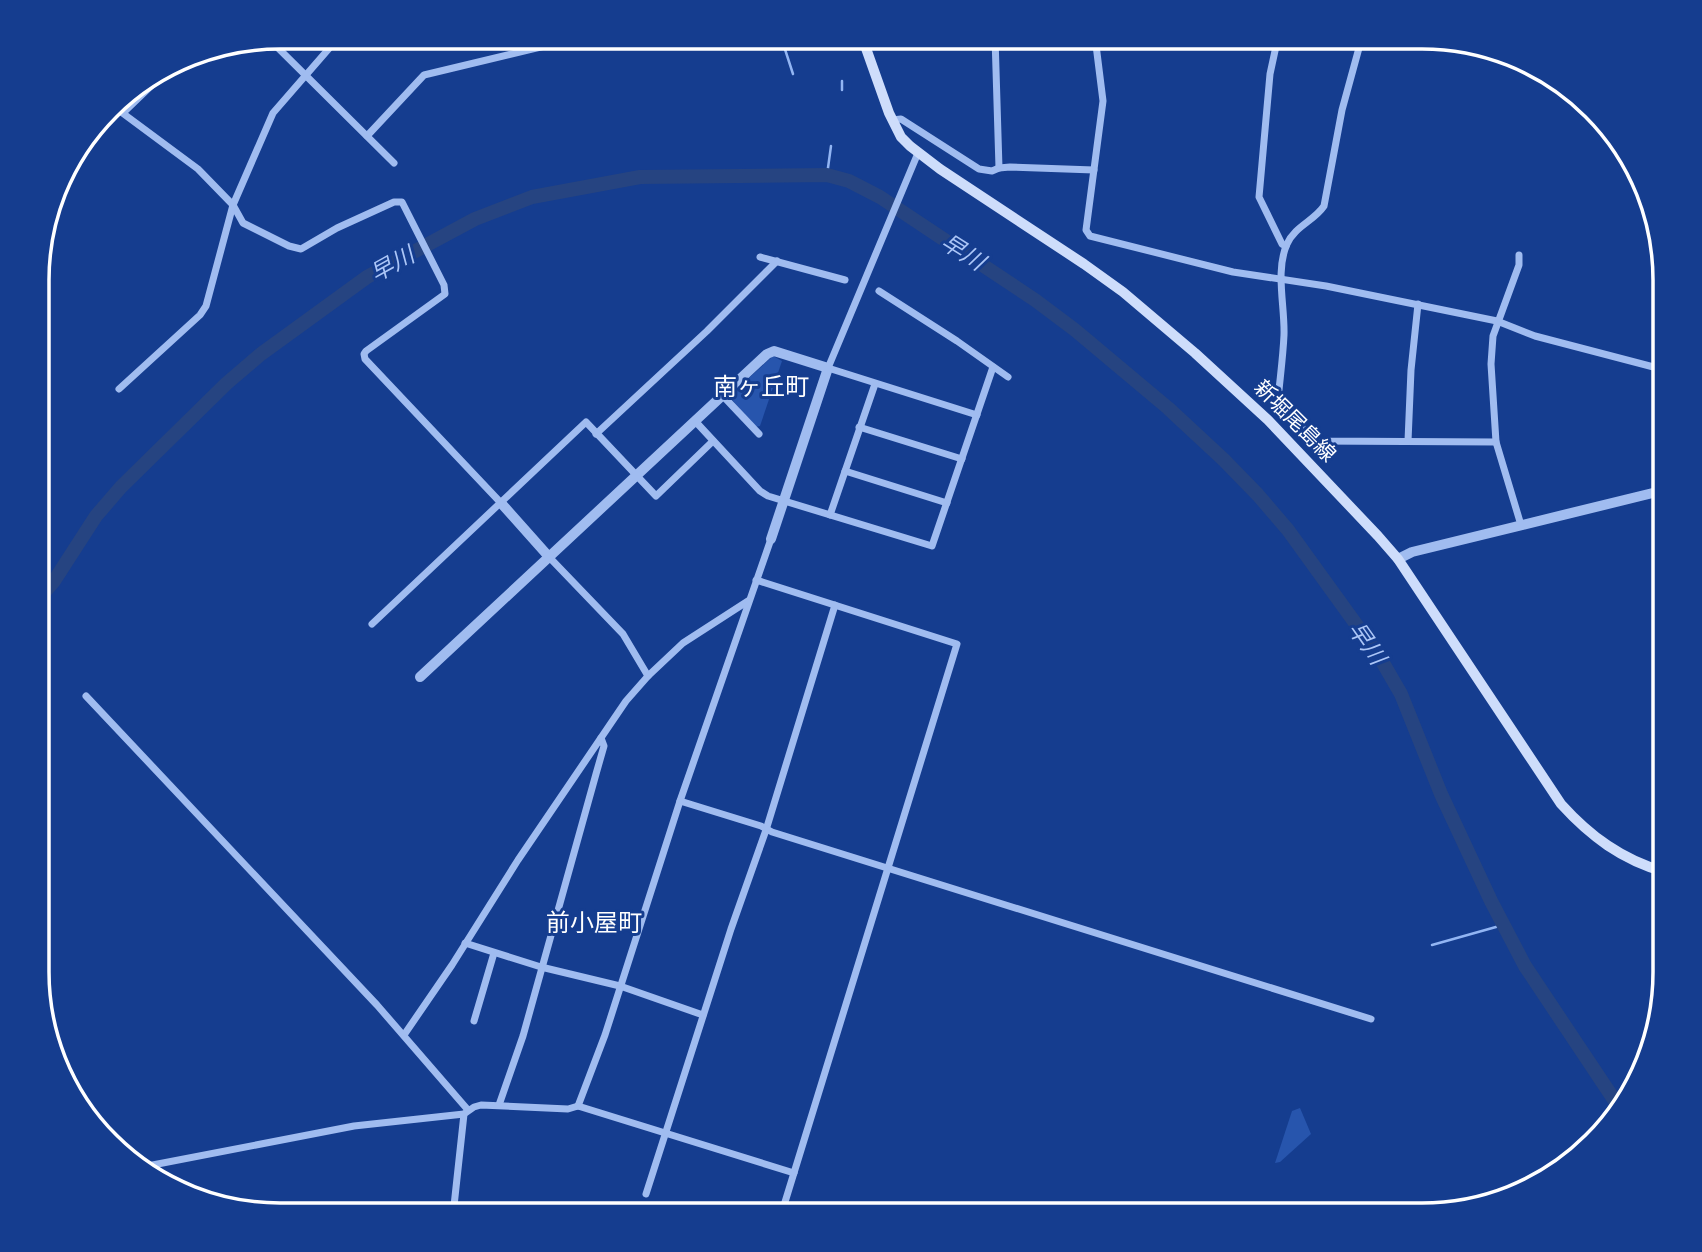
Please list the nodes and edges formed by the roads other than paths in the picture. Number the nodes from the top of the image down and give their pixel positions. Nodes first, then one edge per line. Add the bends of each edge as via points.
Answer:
1 (280, 49) edge
2 (328, 49) edge
3 (532, 49) edge
4 (866, 49) edge
5 (995, 49) edge
6 (1096, 49) edge
7 (1275, 49) edge
8 (1359, 49) edge
9 (306, 74) junction
10 (138, 98) edge
11 (124, 112) joint
12 (892, 120) junction
13 (367, 136) junction
14 (918, 153) junction
15 (394, 163) dead end
16 (999, 167) junction
17 (1094, 170) junction
18 (233, 205) junction
19 (1286, 246) junction
20 (1519, 255) dead end
21 (760, 257) dead end
22 (777, 261) junction
23 (845, 279) dead end
24 (1282, 279) junction
25 (880, 291) dead end
26 (1418, 303) junction
27 (1497, 321) junction
28 (993, 367) junction
29 (1653, 367) edge
30 (828, 368) junction
31 (1008, 377) dead end
32 (875, 384) junction
33 (119, 389) dead end
34 (723, 396) junction
35 (976, 415) junction
36 (695, 421) junction
37 (859, 427) junction
38 (596, 434) junction
39 (759, 434) dead end
40 (713, 441) junction
41 (1408, 441) junction
42 (1496, 442) junction
43 (962, 459) junction
44 (845, 471) junction
45 (636, 476) junction
46 (1653, 493) edge
47 (783, 501) junction
48 (500, 503) junction
49 (947, 503) junction
50 (830, 515) junction
51 (1521, 526) junction
52 (771, 540) joint
53 (550, 558) junction
54 (1398, 559) junction
55 (756, 580) junction
56 (748, 601) junction
57 (835, 605) junction
58 (372, 624) dead end
59 (648, 676) junction
60 (420, 677) dead end
61 (86, 696) dead end
62 (601, 738) junction
63 (680, 801) junction
64 (766, 830) junction
65 (889, 868) junction
66 (1653, 868) edge
67 (465, 943) junction
68 (494, 953) junction
69 (541, 967) junction
70 (620, 986) junction
71 (703, 1016) junction
72 (1371, 1019) dead end
73 (474, 1021) dead end
74 (404, 1035) junction
75 (499, 1105) junction
76 (578, 1106) junction
77 (466, 1112) junction
78 (665, 1132) junction
79 (153, 1165) edge
80 (794, 1173) junction
81 (646, 1194) dead end
82 (455, 1203) edge
83 (785, 1203) edge

1 - 9 street
2 - 9 street
3 - 13 street via 424,75
4 - 12 main road, 新堀尾島線
5 - 16 street
6 - 17 street via 1103,101
7 - 19 street via 1259,197
8 - 19 street via 1324,206 1301,225
9 - 13 street
9 - 18 street via 274,113
10 - 11 street
11 - 18 street via 198,169
12 - 14 main road, 新堀尾島線
12 - 16 street via 901,119 979,169
13 - 15 street
14 - 30 street
14 - 54 main road, 新堀尾島線 via 1084,264 1186,345 1268,420
16 - 17 street
17 - 24 street via 1086,230 1090,236 1233,272
18 - 33 street via 206,306
18 - 48 street via 243,223 301,248 402,202 445,294 366,351 365,359
19 - 24 street
20 - 27 street
21 - 22 street
22 - 23 street
22 - 38 street
24 - 26 street
24 - 41 street via 1284,334 1278,400 1315,441
25 - 28 street
26 - 27 street
26 - 41 street
27 - 29 street via 1535,336
27 - 42 street via 1491,364
28 - 31 street
28 - 35 street
30 - 32 street
30 - 34 street via 771,351
30 - 47 street
32 - 35 street
32 - 37 street
34 - 36 street
34 - 39 street
35 - 43 street
36 - 40 street
36 - 45 street
37 - 43 street
37 - 44 street
38 - 45 street
38 - 48 street via 586,422
40 - 45 street via 656,496
40 - 47 street via 760,491
41 - 42 street
42 - 51 street
43 - 49 street
44 - 49 street
44 - 50 street
45 - 53 street
46 - 51 street
47 - 50 street
47 - 52 street
48 - 53 street
48 - 58 street
49 - 50 street via 932,546
51 - 54 street
52 - 55 street
53 - 59 street via 623,634
53 - 60 street
54 - 66 main road, 新堀尾島線 via 1561,803 1602,843
55 - 56 street
55 - 57 street
56 - 59 street via 683,643
56 - 63 street
57 - 64 street
57 - 65 street via 957,644
59 - 62 street
61 - 74 street
62 - 67 street
62 - 69 street via 601,756
63 - 64 street
63 - 70 street
64 - 65 street
64 - 71 street
65 - 72 street
65 - 80 street
67 - 68 street
67 - 74 street
68 - 69 street
68 - 73 street
69 - 70 street
69 - 75 street
70 - 71 street
70 - 76 street
71 - 78 street
74 - 77 street
75 - 76 street
75 - 77 street via 481,1105
76 - 78 street
77 - 79 street via 354,1126
77 - 82 street
78 - 80 street
78 - 81 street
80 - 83 street

